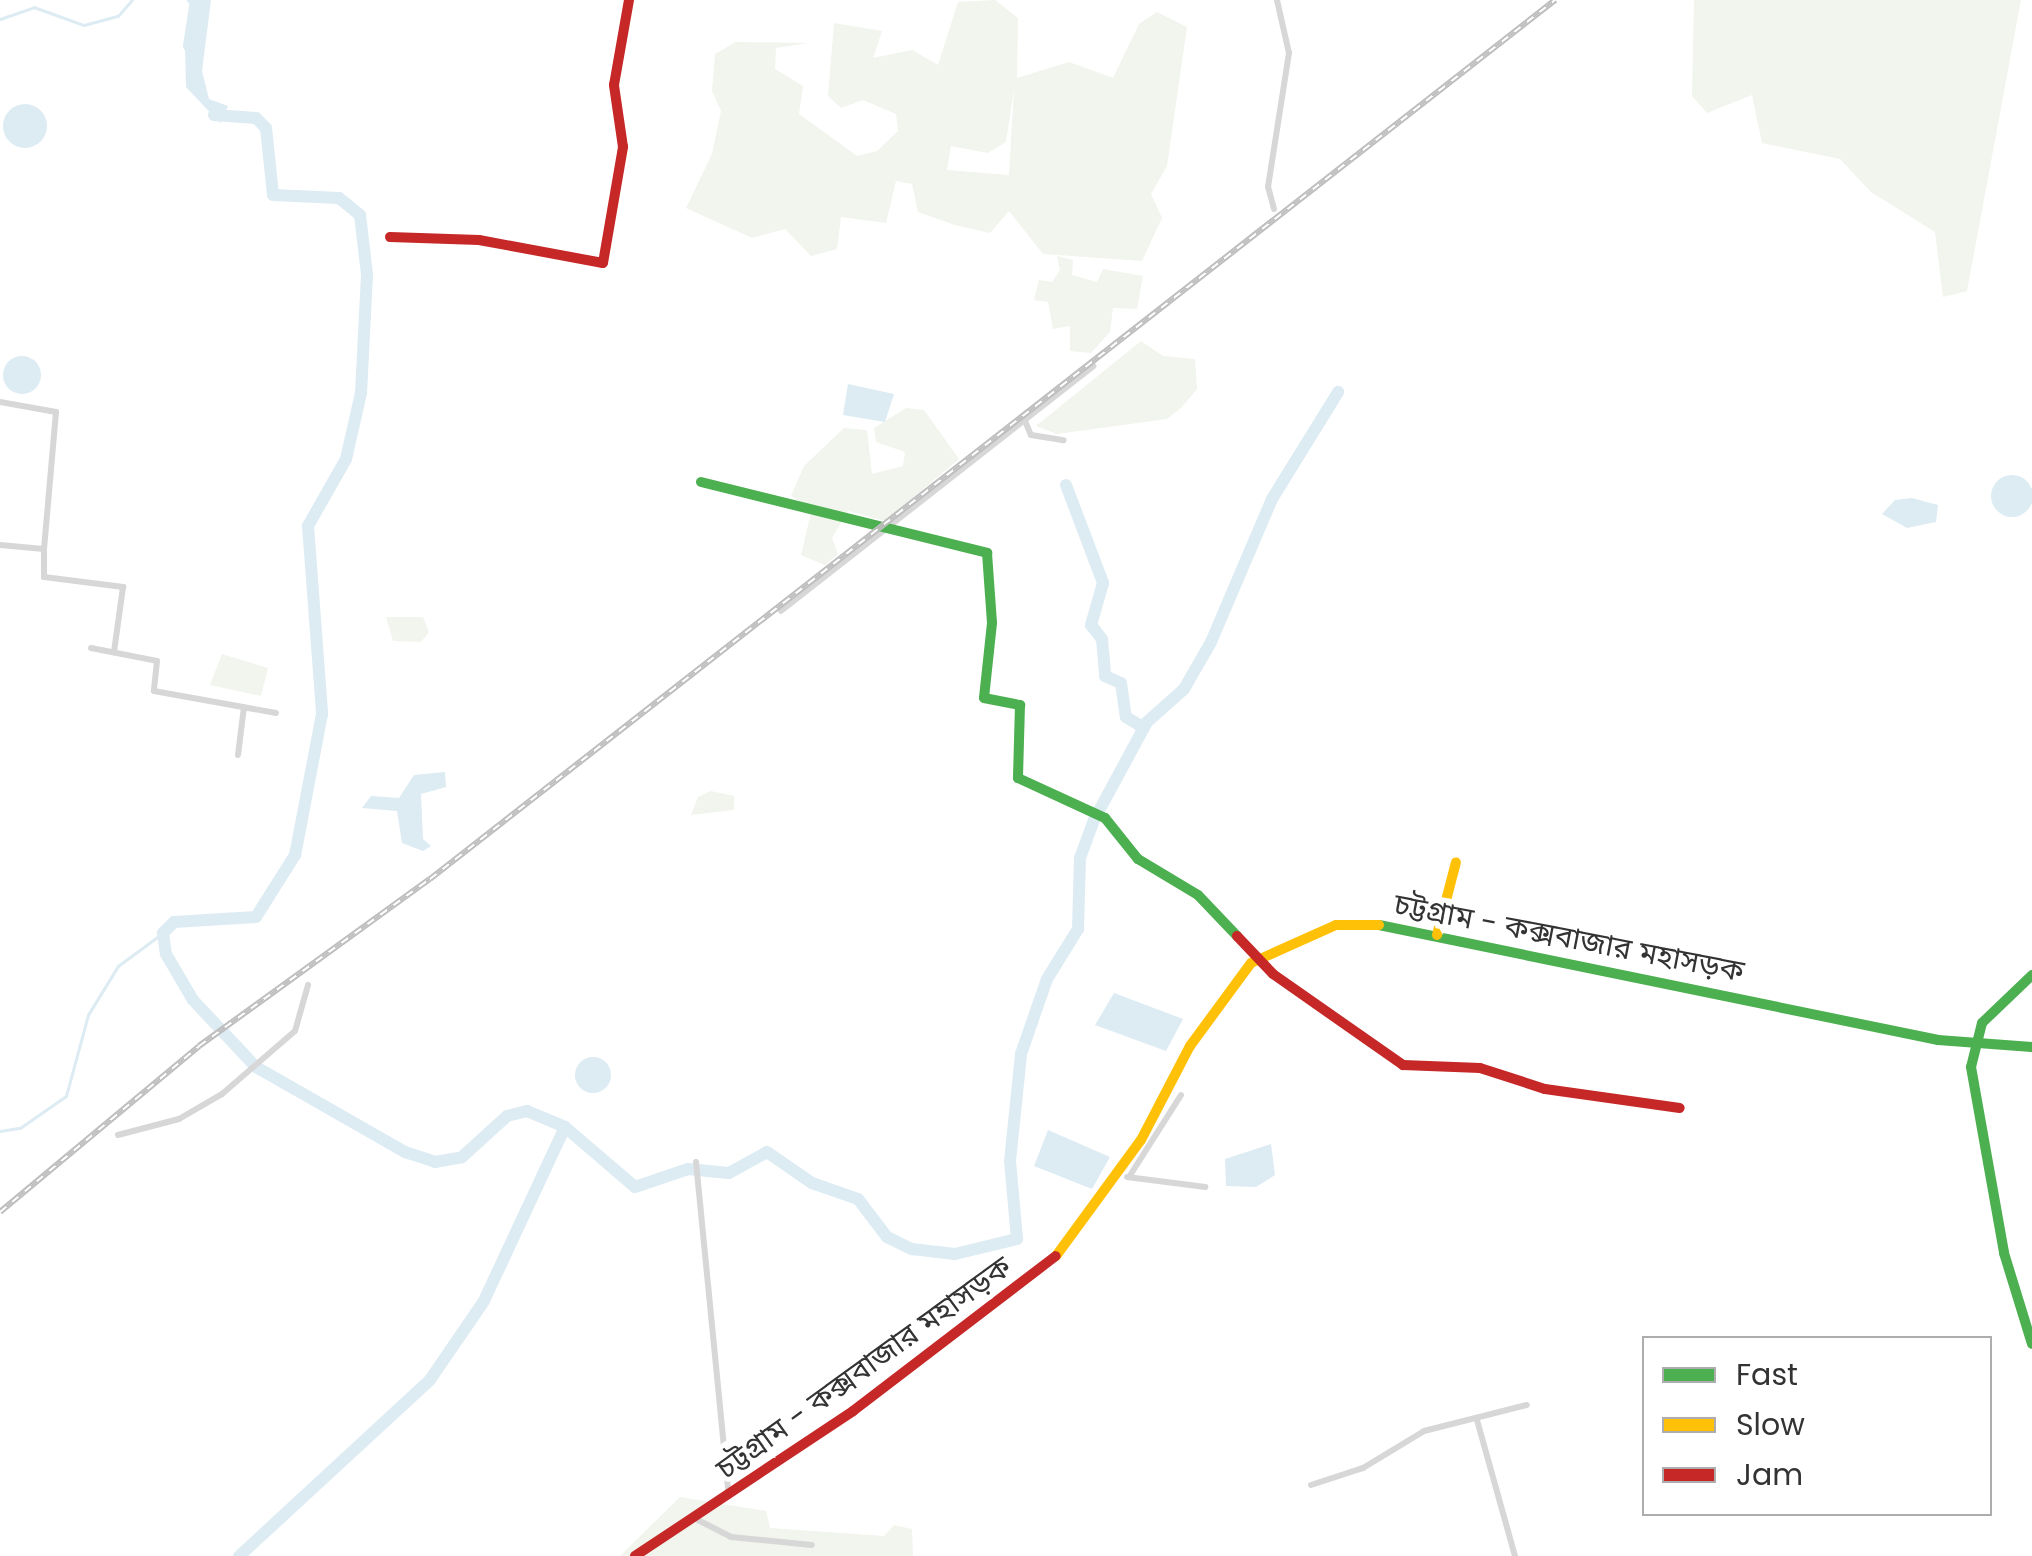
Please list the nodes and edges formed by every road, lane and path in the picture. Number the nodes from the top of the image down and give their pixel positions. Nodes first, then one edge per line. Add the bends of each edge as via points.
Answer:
1 (629, 0) edge
2 (1278, 0) edge
3 (1274, 209) dead end
4 (390, 238) dead end
5 (1093, 366) dead end
6 (0, 402) edge
7 (1024, 421) junction
8 (1064, 440) dead end
9 (701, 482) dead end
10 (890, 527) junction
11 (0, 545) edge
12 (44, 549) junction
13 (781, 611) dead end
14 (91, 648) dead end
15 (114, 652) junction
16 (244, 707) junction
17 (276, 712) dead end
18 (238, 755) dead end
19 (1456, 862) dead end
20 (1438, 935) junction
21 (1262, 958) junction
22 (2032, 975) edge
23 (308, 985) dead end
24 (1974, 1042) junction
25 (2032, 1046) edge
26 (1181, 1095) dead end
27 (1680, 1108) dead end
28 (118, 1135) dead end
29 (696, 1162) dead end
30 (1115, 1176) junction
31 (1129, 1177) junction
32 (1205, 1187) dead end
33 (2032, 1344) edge
34 (1527, 1405) dead end
35 (1477, 1420) junction
36 (1311, 1485) dead end
37 (729, 1497) junction
38 (696, 1518) junction
39 (812, 1545) dead end
40 (635, 1556) edge
41 (1515, 1556) edge

1 - 4 main road via 614,84 623,147 603,263 479,240
2 - 3 street via 1289,53 1268,187
5 - 7 street
6 - 12 street via 56,412
7 - 8 street via 1031,435
7 - 10 street
9 - 10 main road
10 - 13 street
10 - 21 main road via 990,556 984,698 1020,705 1018,778 1105,818 1138,859 1198,895
11 - 12 street
12 - 15 street via 41,576 123,587
14 - 15 street
15 - 16 street via 157,661 154,691
16 - 17 street
16 - 18 street
19 - 20 main road
20 - 21 main road, চট্টগ্রাম - কক্সবাজার মহাসড়ক via 1336,925
20 - 24 main road, চট্টগ্রাম - কক্সবাজার মহাসড়ক
21 - 27 main road via 1273,974 1402,1065 1480,1068 1545,1088
21 - 30 main road, চট্টগ্রাম - কক্সবাজার মহাসড়ক via 1190,1046
22 - 24 main road
23 - 28 street via 304,1020 222,1094 179,1119
24 - 25 main road, চট্টগ্রাম - কক্সবাজার মহাসড়ক
24 - 33 main road via 1974,1110
26 - 31 street
29 - 37 street
30 - 31 street
30 - 37 main road, চট্টগ্রাম - কক্সবাজার মহাসড়ক via 1060,1254 1022,1287
31 - 32 street
34 - 35 street
35 - 36 street via 1424,1431 1363,1468
35 - 41 street
37 - 38 main road, চট্টগ্রাম - কক্সবাজার মহাসড়ক
38 - 39 street via 730,1537
38 - 40 main road, চট্টগ্রাম - কক্সবাজার মহাসড়ক

